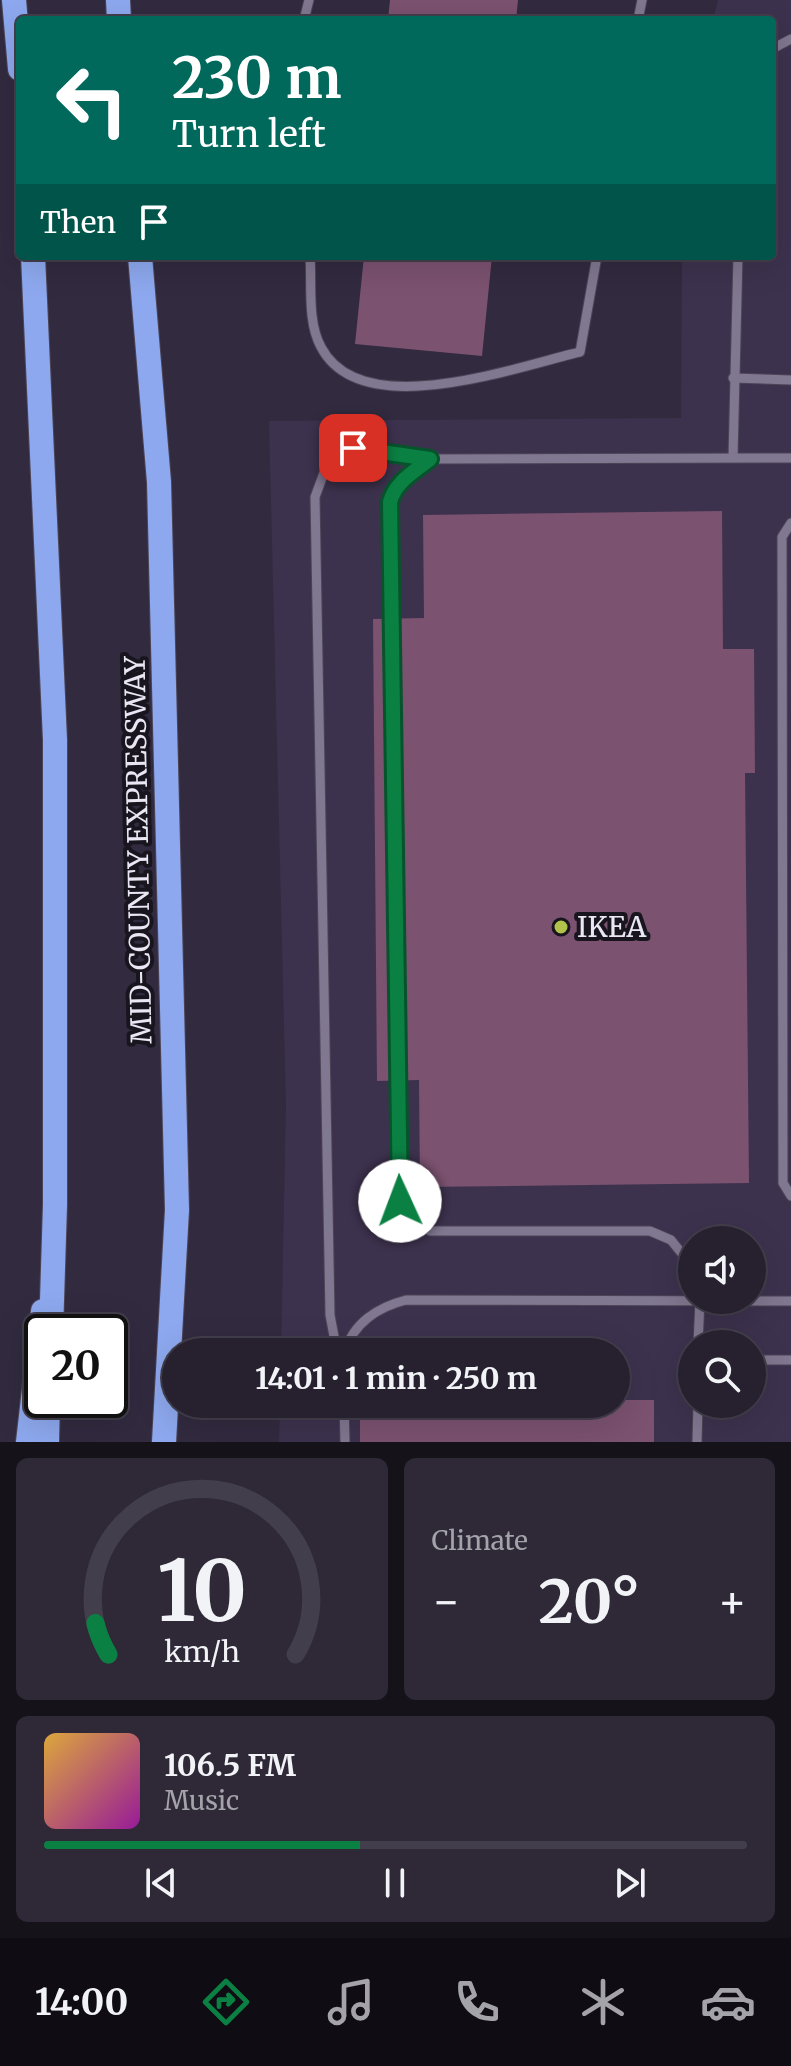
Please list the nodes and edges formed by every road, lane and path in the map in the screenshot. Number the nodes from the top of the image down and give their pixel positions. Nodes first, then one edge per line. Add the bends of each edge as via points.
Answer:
1 (14, 0) edge
2 (16, 23) edge
3 (33, 260) edge
4 (140, 260) edge
5 (310, 260) edge
6 (596, 260) edge
7 (738, 260) edge
8 (733, 378) junction
9 (791, 380) edge
10 (733, 457) junction
11 (791, 458) edge
12 (430, 459) junction
13 (791, 523) edge
14 (791, 1196) edge
15 (55, 1205) junction
16 (177, 1210) junction
17 (678, 1249) edge
18 (678, 1300) edge
19 (766, 1301) edge
20 (791, 1301) edge
21 (52, 1314) edge
22 (334, 1338) edge
23 (349, 1338) edge
24 (766, 1360) edge
25 (791, 1360) edge
26 (48, 1418) edge
27 (344, 1418) edge
28 (698, 1418) edge
29 (28, 1442) edge
30 (47, 1442) edge
31 (164, 1442) edge
32 (171, 1442) edge
33 (345, 1442) edge
34 (697, 1442) edge

1 - 2 highway
3 - 15 highway via 55,740
4 - 16 highway, MID-COUNTY EXPRESSWAY via 159,482
5 - 6 lane via 314,332 328,358 356,381 420,388 580,352
7 - 8 lane
8 - 9 lane
8 - 10 lane
10 - 11 lane
10 - 12 lane
12 - 17 lane via 402,481 390,502 400,1201 413,1222 430,1231 650,1231
12 - 22 lane via 371,448 343,451 328,462 315,497
13 - 14 lane via 782,537 781,850 783,1183
15 - 21 highway
15 - 29 highway
16 - 31 highway, MID-COUNTY EXPRESSWAY
16 - 32 highway
18 - 23 lane via 406,1300 365,1320
19 - 20 lane
24 - 25 lane
26 - 30 highway
27 - 33 lane
28 - 34 lane

